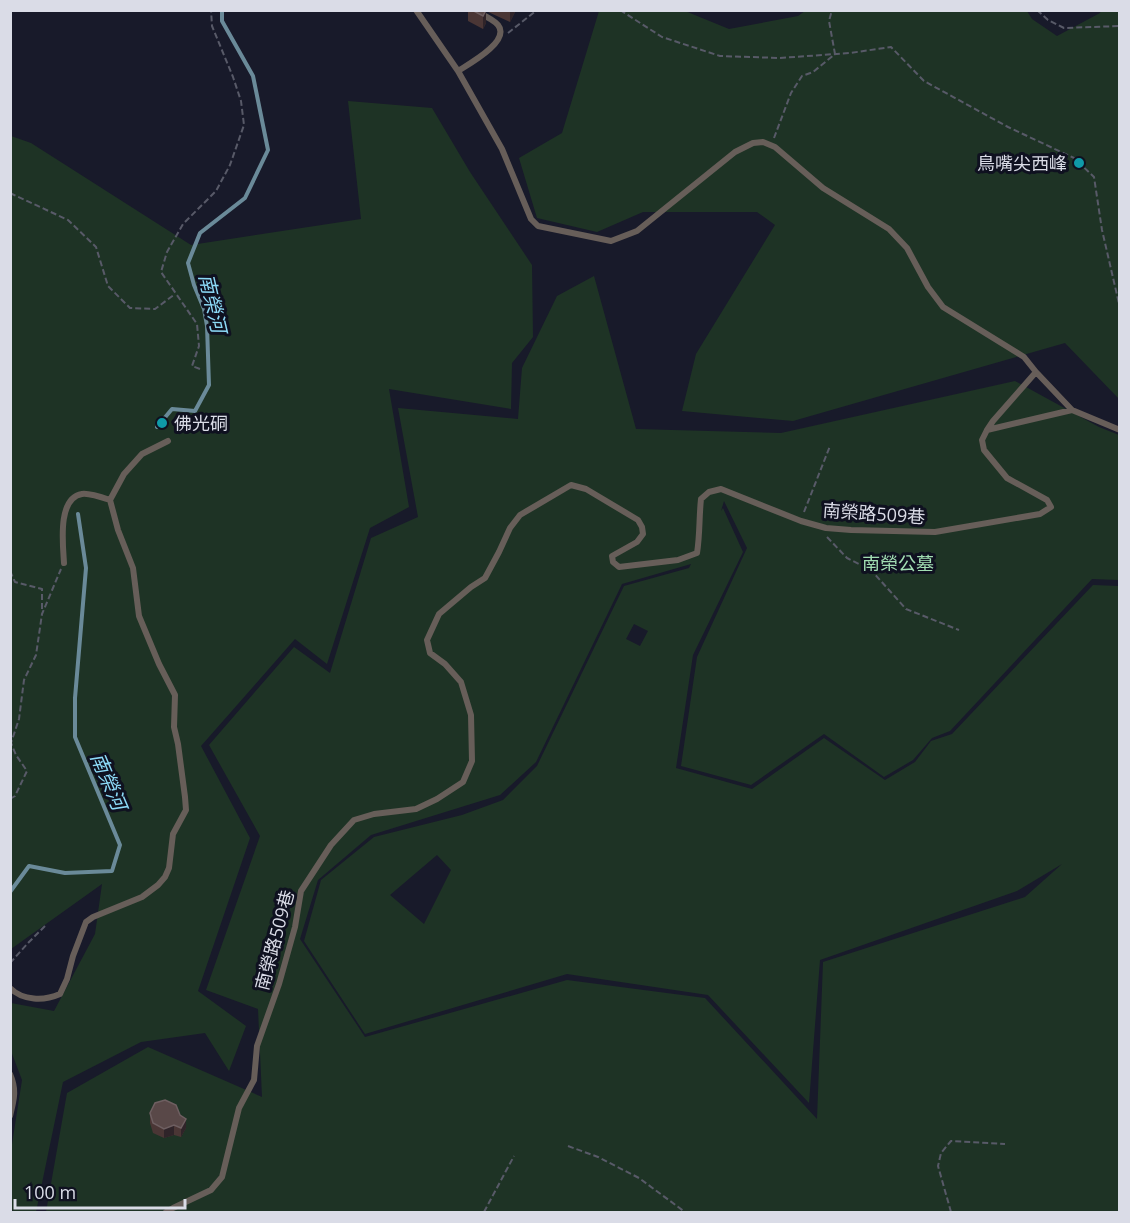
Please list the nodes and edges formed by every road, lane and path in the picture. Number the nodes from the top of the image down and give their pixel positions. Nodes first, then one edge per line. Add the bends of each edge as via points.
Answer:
1 (211, 10) edge
2 (416, 10) edge
3 (473, 10) edge
4 (537, 10) edge
5 (620, 10) edge
6 (832, 10) edge
7 (1037, 10) edge
8 (1119, 26) edge
9 (499, 37) junction
10 (835, 54) junction
11 (458, 71) junction
12 (769, 144) junction
13 (10, 193) edge
14 (175, 294) junction
15 (1119, 308) edge
16 (200, 369) dead end
17 (1036, 372) junction
18 (1072, 410) junction
19 (987, 430) junction
20 (1119, 430) edge
21 (168, 441) dead end
22 (830, 446) dead end
23 (110, 500) junction
24 (801, 521) junction
25 (826, 528) junction
26 (64, 563) joint
27 (10, 571) edge
28 (42, 614) junction
29 (959, 630) dead end
30 (10, 799) edge
31 (45, 926) dead end
32 (10, 963) edge
33 (10, 988) edge
34 (10, 1074) edge
35 (10, 1116) edge
36 (1005, 1144) dead end
37 (568, 1146) dead end
38 (514, 1155) dead end
39 (166, 1212) edge
40 (484, 1212) edge
41 (685, 1212) edge
42 (951, 1212) edge

1 - 14 path via 212,26 241,101 244,124 216,191 183,224 167,252 161,273
2 - 11 lane
3 - 9 lane via 496,23
4 - 9 path
5 - 10 path via 662,37 720,56 780,58
6 - 10 path via 829,21
7 - 8 path via 1064,28
9 - 11 lane via 491,49
10 - 12 path via 802,76
10 - 15 path via 891,47 924,81 1074,158 1094,177
11 - 12 lane via 502,149 531,219 538,226 610,242 637,231 735,152 753,143
12 - 17 lane via 822,188 889,229 907,248 943,307 1024,357
13 - 14 path via 68,220 96,247 108,286 130,308 155,309
14 - 16 path via 197,324 199,346 192,366
17 - 18 lane
17 - 19 lane
18 - 19 lane
18 - 20 lane
19 - 25 lane, 南榮路509巷 via 982,441 984,450 1007,478 1047,500 1051,507 1040,514 935,532
21 - 23 lane via 142,454 124,474
22 - 24 path
23 - 26 lane via 83,493 73,498 62,532
23 - 33 lane via 133,568 139,616 175,695 174,727 186,810 173,834 165,877 142,897 86,922 60,994 27,998
24 - 25 lane, 南榮路509巷
24 - 39 lane, 南榮路509巷 via 721,489 709,492 701,499 697,553 678,560 619,567 612,556 637,542 643,534 642,526 586,489 571,485 520,515 485,578 439,614 428,640 430,653 461,682 471,715 472,761 463,782 417,809 354,820 331,845 301,891 279,984 257,1046 254,1080 239,1108 222,1177 211,1190
25 - 29 path via 827,538 847,558 871,570 906,609
26 - 28 path
27 - 28 path via 15,582 42,589
28 - 30 path via 36,655 24,680 20,719 11,743 27,771
31 - 32 path
34 - 35 lane via 15,1094
36 - 42 path via 951,1141 941,1153 938,1166
37 - 41 path via 639,1178
38 - 40 path

